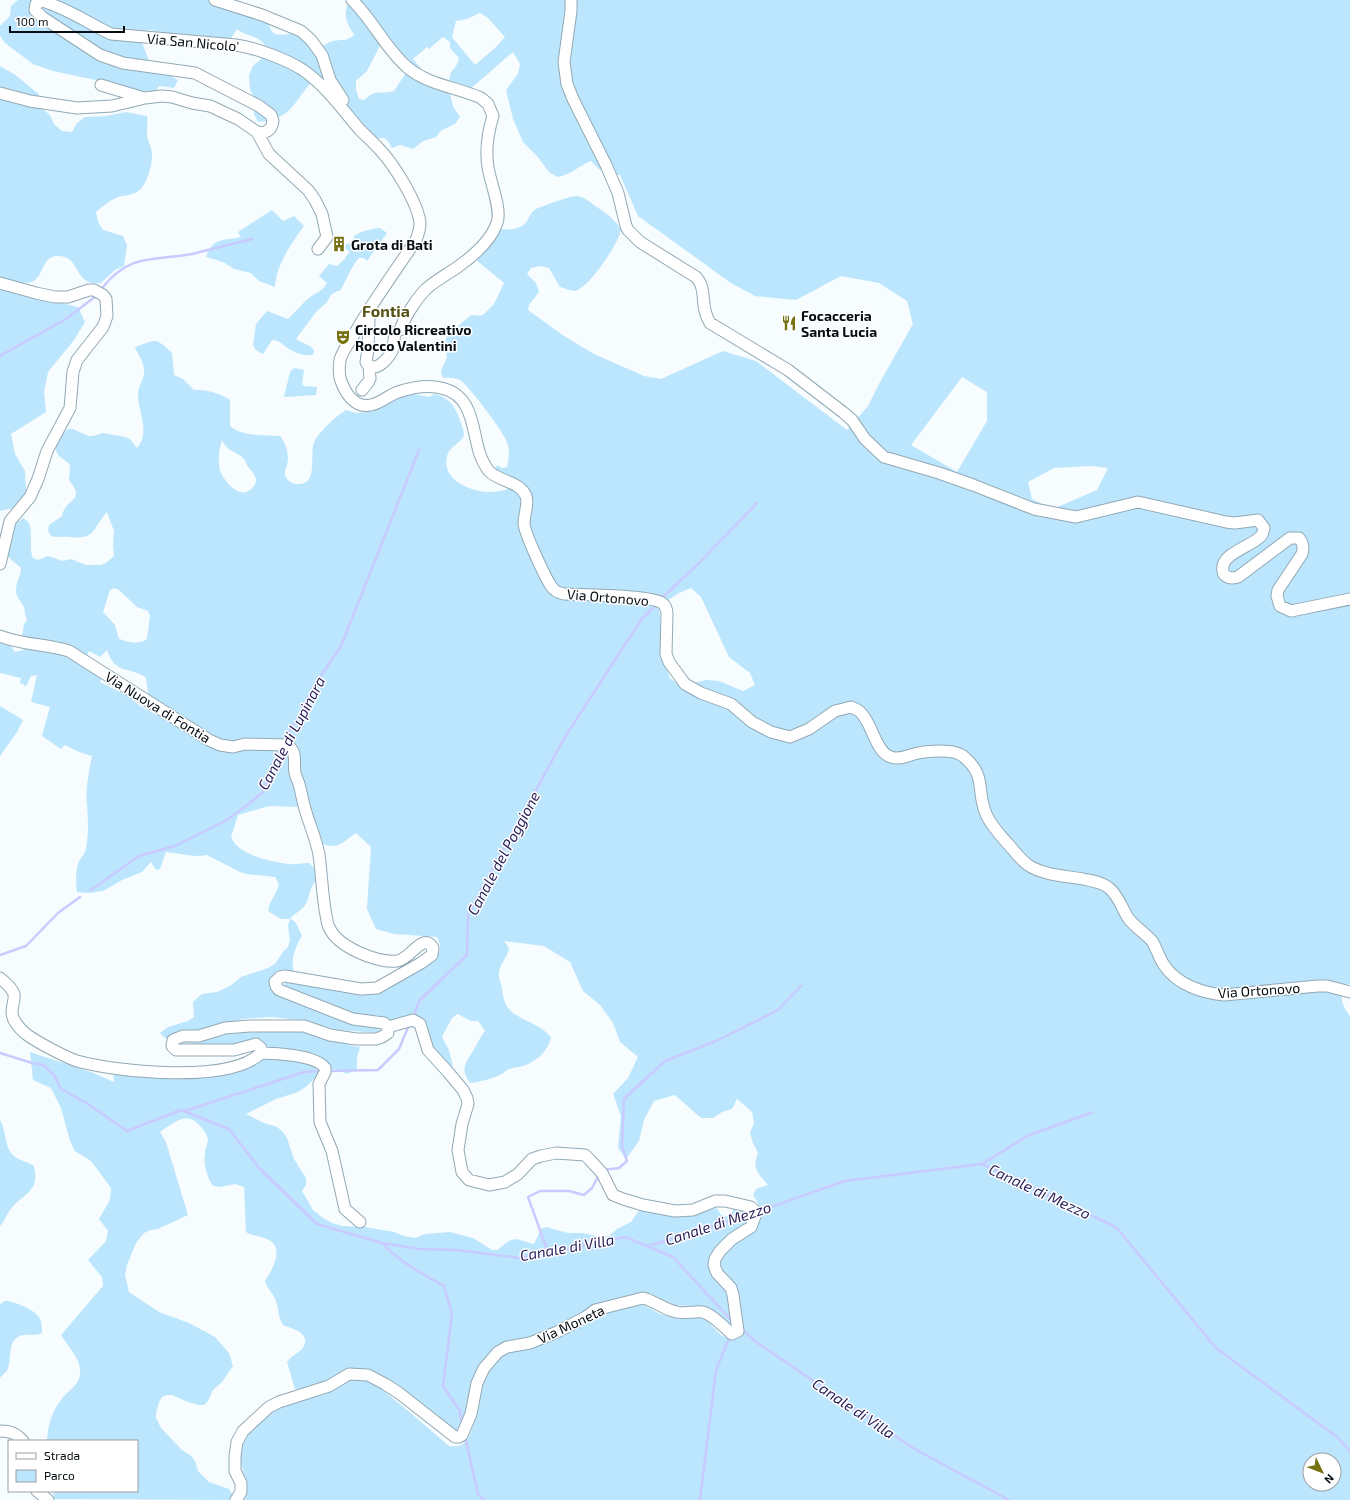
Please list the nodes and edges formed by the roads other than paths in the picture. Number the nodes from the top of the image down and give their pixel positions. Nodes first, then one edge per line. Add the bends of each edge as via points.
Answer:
1 (215, 0) edge
2 (352, 0) edge
3 (571, 0) edge
4 (101, 85) dead end
5 (0, 93) edge
6 (145, 98) junction
7 (339, 105) junction
8 (257, 132) junction
9 (318, 249) dead end
10 (0, 283) edge
11 (354, 334) junction
12 (369, 366) junction
13 (362, 389) junction
14 (0, 564) edge
15 (1350, 599) edge
16 (0, 636) edge
17 (0, 978) edge
18 (1350, 992) edge
19 (388, 1027) junction
20 (261, 1053) junction
21 (360, 1222) dead end
22 (0, 1431) edge
23 (21, 1440) edge
24 (37, 1492) edge
25 (48, 1500) edge
26 (236, 1500) edge

1 - 7 street via 301,31 322,55 330,80 344,101
2 - 12 street via 407,68 425,79 481,98 488,104 493,116 488,139 488,172 499,216 492,233 476,250 459,266 426,289 400,330 395,332 390,353 378,366
3 - 15 street via 564,62 567,84 618,193 628,230 640,242 696,277 700,282 704,312 710,323 788,370 844,413 884,457 960,480 1034,509 1076,517 1138,502 1226,522 1258,520 1264,528 1261,537 1225,559 1222,569 1226,577 1238,577 1290,538 1299,538 1304,549 1278,590 1280,606 1291,611
4 - 6 street
5 - 6 street via 30,101 77,108 112,106
6 - 8 street via 172,97 210,106 238,119
7 - 8 street, Via San Nicolo' via 302,69 251,48 111,34 59,6 42,1 36,4 36,12 52,25 109,59 195,73 259,106 271,115 273,121 266,132
7 - 11 street, Via San Nicolo' via 397,171 420,222 416,240
8 - 9 street via 269,154 308,190 318,206 327,237
10 - 14 street via 54,297 68,297 94,290 106,299 107,309 103,326 77,360 73,372 70,408 47,451 30,497 10,521
11 - 12 street via 358,336 369,320 366,362
11 - 13 street via 340,359 339,374 344,388
12 - 13 street
13 - 18 street, Via Ortonovo via 358,403 370,406 396,392 426,386 439,387 461,398 490,472 522,488 526,495 526,531 551,586 564,594 620,596 661,602 667,614 666,654 685,684 731,704 752,722 771,732 790,737 809,729 835,711 851,707 864,716 879,746 891,757 901,758 916,753 939,751 962,755 977,771 983,805 989,821 1023,860 1043,872 1090,880 1109,888 1129,918 1150,939 1164,965 1190,986 1212,994 1224,995 1318,986
16 - 19 street, Via Nuova di Fontia via 69,651 220,745 288,745 293,749 295,774 314,834 329,927 341,942 378,959 398,961 408,956 421,943 430,943 433,948 432,955 421,963 377,988 361,988 285,976 275,982 276,986 279,990 336,1013 384,1023
17 - 20 street via 14,994 12,1012 20,1028 27,1035 76,1061 140,1072 202,1072 230,1068
19 - 20 street via 388,1033 382,1037 356,1039 330,1035 304,1026 250,1026 225,1028 199,1036 176,1037 172,1043 176,1050 220,1051 256,1044 261,1048
19 - 26 street, Via Moneta via 413,1020 420,1024 428,1050 463,1090 468,1104 458,1150 462,1172 469,1180 489,1185 505,1182 518,1174 532,1159 541,1156 556,1153 585,1156 602,1173 613,1194 623,1199 676,1210 693,1210 720,1201 753,1211 751,1227 732,1239 720,1251 714,1265 731,1288 738,1324 735,1333 732,1334 704,1312 678,1312 643,1298 595,1310 557,1332 498,1352 484,1368 477,1383 471,1414 459,1437 385,1384 368,1375 349,1374 329,1386 278,1402 243,1431 237,1442 235,1456 235,1471 242,1482 241,1492
20 - 21 street via 298,1057 317,1062 325,1068 319,1084 320,1122 332,1151 345,1209
22 - 23 street via 16,1434
24 - 25 street

